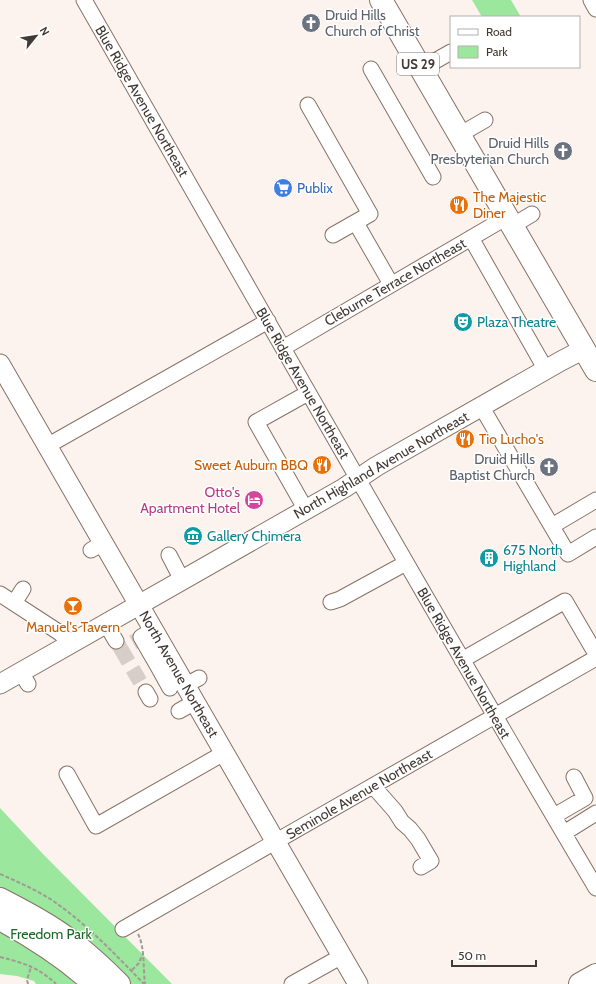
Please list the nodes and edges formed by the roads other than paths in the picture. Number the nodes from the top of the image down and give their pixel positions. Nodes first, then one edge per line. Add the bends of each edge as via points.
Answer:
1 (84, 0) edge
2 (381, 0) edge
3 (591, 0) edge
4 (596, 9) edge
5 (450, 53) edge
6 (371, 69) dead end
7 (421, 69) junction
8 (308, 105) dead end
9 (485, 120) dead end
10 (459, 135) junction
11 (433, 176) dead end
12 (532, 214) dead end
13 (509, 221) junction
14 (356, 223) junction
15 (333, 235) dead end
16 (471, 238) junction
17 (391, 284) junction
18 (268, 321) junction
19 (590, 346) edge
20 (283, 348) junction
21 (0, 364) edge
22 (546, 370) junction
23 (596, 370) edge
24 (308, 393) junction
25 (481, 406) junction
26 (47, 446) junction
27 (357, 479) junction
28 (596, 501) edge
29 (306, 510) junction
30 (552, 526) junction
31 (596, 537) edge
32 (169, 555) dead end
33 (406, 563) junction
34 (182, 580) junction
35 (23, 589) dead end
36 (0, 594) edge
37 (331, 602) dead end
38 (14, 603) junction
39 (139, 605) junction
40 (106, 624) junction
41 (116, 641) tunnel mouth
42 (70, 645) junction
43 (596, 654) edge
44 (596, 658) edge
45 (462, 660) junction
46 (0, 684) edge
47 (495, 716) junction
48 (224, 753) junction
49 (67, 774) dead end
50 (574, 777) dead end
51 (373, 786) junction
52 (596, 814) edge
53 (554, 816) junction
54 (564, 833) junction
55 (275, 842) junction
56 (421, 867) dead end
57 (596, 888) edge
58 (0, 899) edge
59 (0, 919) edge
60 (127, 926) road end
61 (342, 956) junction
62 (596, 975) edge
63 (125, 977) edge
64 (94, 984) edge
65 (292, 984) edge
66 (358, 984) edge
67 (580, 984) edge

1 - 18 street, Blue Ridge Avenue Northeast
2 - 7 highway, US 29
3 - 4 street
5 - 7 street
6 - 11 street
7 - 10 highway, US 29
8 - 14 street via 370,214
9 - 10 street
10 - 13 highway, US 29
12 - 13 street, Cleburne Terrace Northeast
13 - 16 street, Cleburne Terrace Northeast
13 - 19 highway, US 29
14 - 15 street
14 - 17 street
16 - 17 street, Cleburne Terrace Northeast
16 - 22 street
17 - 20 street, Cleburne Terrace Northeast
18 - 20 street, Blue Ridge Avenue Northeast
18 - 26 street
19 - 22 main road, North Highland Avenue Northeast
19 - 23 highway, US 29
20 - 24 street, Blue Ridge Avenue Northeast
21 - 26 main road, North Avenue Northeast
22 - 25 main road, North Highland Avenue Northeast
24 - 27 street, Blue Ridge Avenue Northeast
24 - 29 street via 256,422
25 - 27 main road, North Highland Avenue Northeast
25 - 30 street
26 - 39 main road, North Avenue Northeast via 97,547
27 - 29 main road, North Highland Avenue Northeast
27 - 33 street, Blue Ridge Avenue Northeast
28 - 30 street
29 - 34 main road, North Highland Avenue Northeast
30 - 31 street via 568,554
32 - 34 street
33 - 37 street
33 - 45 street, Blue Ridge Avenue Northeast
34 - 39 main road, North Highland Avenue Northeast via 164,597
35 - 38 street
36 - 38 street
38 - 42 street via 60,634
39 - 40 main road, North Highland Avenue Northeast
39 - 48 main road, North Avenue Northeast via 166,666 181,684 187,706
40 - 41 street
40 - 42 main road, North Highland Avenue Northeast
42 - 46 main road, North Highland Avenue Northeast via 25,678
43 - 45 street via 565,601
44 - 47 street, Seminole Avenue Northeast
45 - 47 street, Blue Ridge Avenue Northeast
47 - 51 street, Seminole Avenue Northeast
47 - 53 street, Blue Ridge Avenue Northeast
48 - 49 street via 96,826
48 - 55 main road, North Avenue Northeast
50 - 53 street via 584,798
51 - 55 street, Seminole Avenue Northeast
51 - 56 street via 418,839 431,861
52 - 54 street
53 - 54 street, Blue Ridge Avenue Northeast
54 - 57 street, Blue Ridge Avenue Northeast
55 - 60 street, Seminole Avenue Northeast
55 - 61 main road, North Avenue Northeast
58 - 63 highway via 72,942 97,963
59 - 64 highway via 55,952
61 - 65 street
61 - 66 main road, North Avenue Northeast
62 - 67 highway

